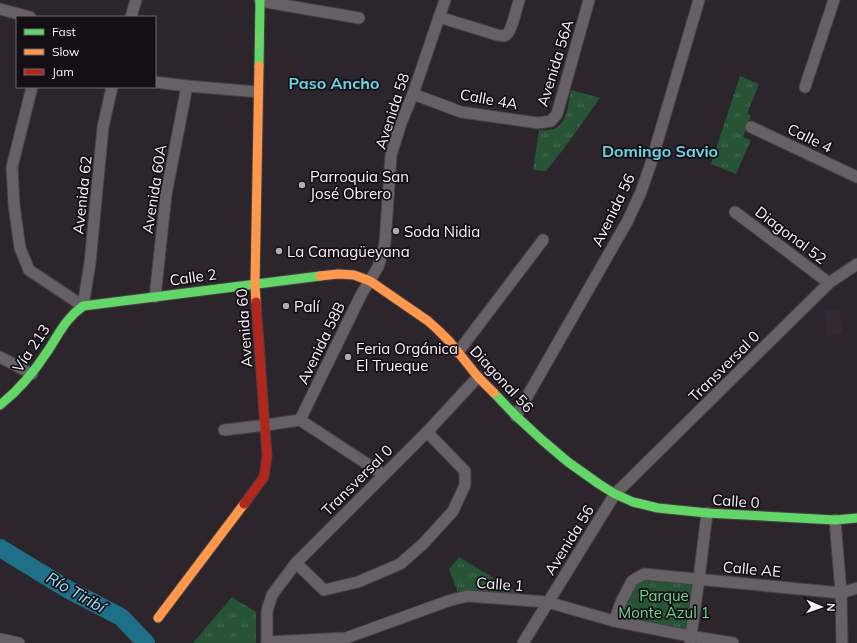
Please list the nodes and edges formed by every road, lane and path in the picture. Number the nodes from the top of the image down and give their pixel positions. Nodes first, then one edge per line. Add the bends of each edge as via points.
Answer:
1 (136, 0) edge
2 (445, 0) edge
3 (589, 0) edge
4 (699, 0) edge
5 (834, 0) edge
6 (260, 1) edge
7 (519, 1) edge
8 (0, 9) edge
9 (26, 16) edge
10 (131, 16) edge
11 (439, 17) junction
12 (359, 18) dead end
13 (156, 82) edge
14 (187, 86) junction
15 (805, 87) dead end
16 (32, 88) edge
17 (112, 88) edge
18 (258, 92) junction
19 (413, 94) junction
20 (538, 123) joint
21 (750, 126) dead end
22 (857, 178) edge
23 (735, 212) dead end
24 (543, 240) dead end
25 (857, 264) edge
26 (370, 281) junction
27 (829, 283) junction
28 (255, 284) junction
29 (155, 297) junction
30 (83, 306) junction
31 (458, 352) junction
32 (0, 356) edge
33 (32, 374) junction
34 (478, 377) junction
35 (0, 405) edge
36 (516, 416) junction
37 (300, 420) junction
38 (266, 425) junction
39 (224, 430) dead end
40 (427, 432) junction
41 (384, 475) junction
42 (615, 494) junction
43 (707, 513) junction
44 (857, 518) edge
45 (835, 520) junction
46 (296, 563) junction
47 (699, 579) junction
48 (857, 588) edge
49 (841, 593) junction
50 (547, 602) junction
51 (158, 618) dead end
52 (614, 621) junction
53 (0, 639) edge
54 (690, 640) edge
55 (267, 642) edge
56 (19, 643) edge
57 (523, 643) edge
58 (733, 643) edge
59 (842, 643) edge

1 - 10 street
2 - 11 street, Avenida 58
3 - 20 street, Avenida 56A via 557,114 551,121
4 - 36 street, Avenida 56 via 641,192 627,222
5 - 15 street
6 - 12 street
6 - 18 main road, Avenida 60
7 - 11 street via 511,28 504,36
8 - 9 street
11 - 19 street, Avenida 58
13 - 14 street
14 - 18 street
14 - 29 street, Avenida 60A via 166,195
16 - 30 street via 12,167 20,248 29,270
17 - 30 street, Avenida 62 via 104,127
18 - 28 main road, Avenida 60
19 - 20 street, Calle 4A via 461,112
19 - 26 street, Avenida 58 via 392,155 384,243 378,267
21 - 22 street, Calle 4
23 - 27 street, Diagonal 52
24 - 31 street
25 - 27 street, Transversal 0
26 - 28 main road, Calle 2 via 354,275 338,274
26 - 31 main road, Diagonal 56 via 433,326
26 - 37 street, Avenida 58B
27 - 42 street, Transversal 0
28 - 29 main road, Calle 2
28 - 38 main road, Avenida 60
29 - 30 main road, Calle 2
30 - 33 main road, Vía 213 via 66,321
31 - 34 main road, Diagonal 56
32 - 33 street
33 - 35 main road, Vía 213
34 - 36 main road, Diagonal 56
34 - 40 street, Transversal 0
36 - 42 main road, Diagonal 56 via 568,462
37 - 38 street
37 - 41 street
38 - 39 street
38 - 51 main road, Avenida 60 via 268,456 264,477
40 - 41 street, Transversal 0
40 - 46 street via 464,471 464,485 453,511 423,544 400,564 358,582 324,590
41 - 46 street, Transversal 0
42 - 43 main road, Calle 0 via 633,502 658,508
42 - 50 street, Avenida 56
43 - 45 main road, Calle 0
43 - 47 street
44 - 45 main road, Calle 0
45 - 49 street
46 - 55 street, Transversal 0 via 272,595 267,611
47 - 49 street, Calle AE
47 - 52 street, Calle AE via 644,574 632,581
47 - 54 street
48 - 49 street, Calle AE
49 - 59 street
50 - 52 street, Calle 1
50 - 55 street, Calle 1 via 467,596 346,638
50 - 57 street, Avenida 56
52 - 54 street, Calle 1
53 - 56 street
54 - 58 street, Calle 1

